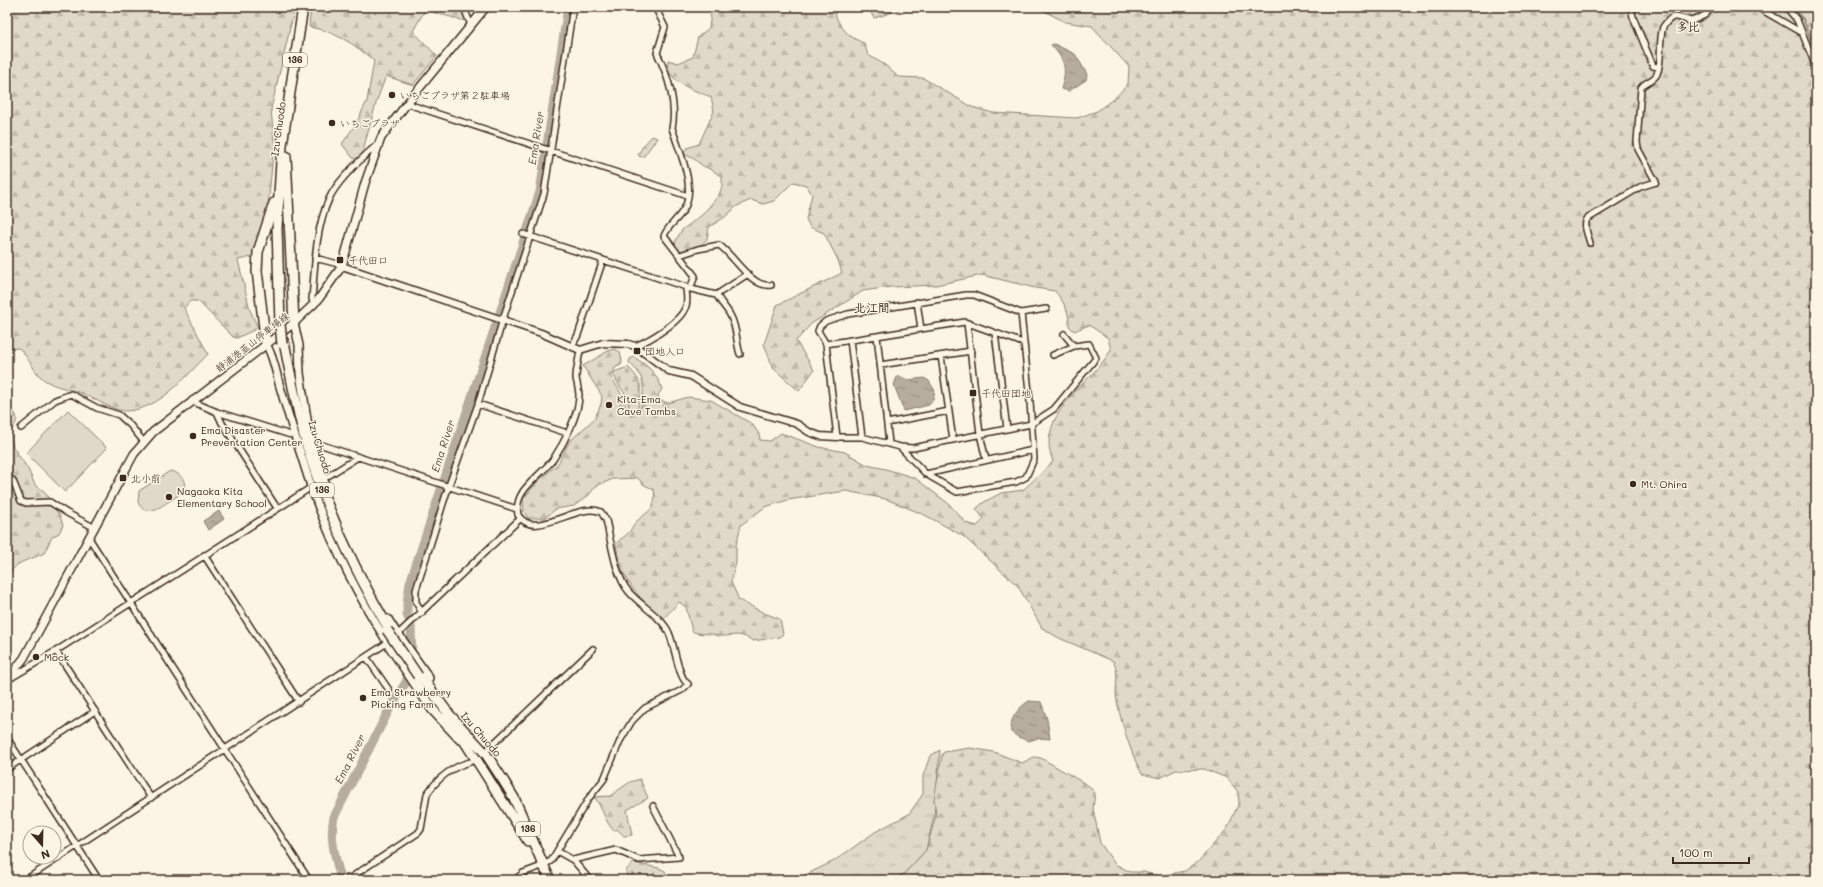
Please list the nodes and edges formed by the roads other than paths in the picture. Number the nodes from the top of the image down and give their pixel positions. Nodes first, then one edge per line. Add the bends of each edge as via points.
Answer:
1 (304, 7) edge
2 (466, 7) edge
3 (486, 7) edge
4 (573, 7) edge
5 (655, 7) edge
6 (1631, 7) edge
7 (1712, 7) edge
8 (1757, 7) edge
9 (1786, 7) edge
10 (480, 10) edge
11 (471, 25) junction
12 (1803, 34) junction
13 (1658, 67) junction
14 (1816, 67) edge
15 (408, 102) junction
16 (378, 144) junction
17 (284, 149) junction
18 (547, 150) junction
19 (688, 196) junction
20 (523, 234) dead end
21 (530, 236) junction
22 (1590, 243) dead end
23 (680, 256) junction
24 (315, 258) junction
25 (604, 260) junction
26 (342, 265) junction
27 (748, 274) junction
28 (771, 285) dead end
29 (688, 288) junction
30 (717, 295) junction
31 (917, 302) junction
32 (314, 305) junction
33 (1046, 310) dead end
34 (1020, 313) junction
35 (500, 318) junction
36 (294, 323) junction
37 (967, 323) junction
38 (921, 329) junction
39 (995, 333) junction
40 (1064, 334) dead end
41 (877, 336) junction
42 (850, 340) junction
43 (1024, 343) junction
44 (266, 344) junction
45 (826, 344) junction
46 (572, 346) junction
47 (635, 346) junction
48 (1074, 346) junction
49 (580, 350) junction
50 (971, 351) junction
51 (740, 354) dead end
52 (1053, 355) dead end
53 (941, 356) junction
54 (880, 365) junction
55 (192, 400) junction
56 (478, 404) junction
57 (949, 411) junction
58 (217, 412) junction
59 (887, 424) junction
60 (1031, 424) junction
61 (21, 428) dead end
62 (1007, 429) junction
63 (567, 433) junction
64 (980, 434) junction
65 (294, 436) dead end
66 (837, 437) junction
67 (862, 437) junction
68 (953, 440) junction
69 (144, 442) junction
70 (889, 443) junction
71 (319, 444) dead end
72 (900, 447) junction
73 (1033, 450) junction
74 (358, 457) junction
75 (986, 460) junction
76 (926, 474) junction
77 (7, 476) edge
78 (325, 478) dead end
79 (448, 487) junction
80 (310, 488) dead end
81 (277, 508) junction
82 (517, 509) junction
83 (520, 519) junction
84 (95, 528) junction
85 (89, 538) junction
86 (204, 555) junction
87 (130, 603) junction
88 (422, 613) junction
89 (398, 635) junction
90 (388, 643) junction
91 (593, 649) dead end
92 (56, 651) junction
93 (367, 658) junction
94 (418, 674) junction
95 (7, 680) edge
96 (389, 690) dead end
97 (299, 702) junction
98 (95, 711) junction
99 (7, 738) edge
100 (489, 748) dead end
101 (225, 750) junction
102 (21, 759) junction
103 (470, 762) dead end
104 (7, 769) edge
105 (151, 798) junction
106 (653, 806) dead end
107 (77, 846) junction
108 (557, 851) junction
109 (573, 860) junction
110 (547, 863) dead end
111 (539, 867) dead end
112 (25, 880) edge
113 (99, 880) edge
114 (309, 880) edge
115 (347, 880) edge
116 (515, 880) edge
117 (549, 880) edge
118 (590, 880) edge

1 - 17 highway, Izu Chuodo / 136
2 - 11 street
3 - 10 main road, 静浦港韮山停車場線
4 - 18 street
5 - 19 street via 665,27 657,53 664,68 671,97 674,120 672,128 690,186
6 - 13 street via 1653,66
7 - 13 street via 1692,21 1678,16 1667,22 1662,31
8 - 12 street
9 - 12 street via 1798,20
10 - 11 main road, 静浦港韮山停車場線
11 - 15 main road, 静浦港韮山停車場線
12 - 14 street
13 - 22 street via 1655,78 1641,88 1637,145 1656,182 1640,187 1587,219 1586,230
15 - 16 main road, 静浦港韮山停車場線
15 - 18 street
16 - 24 street via 354,167 330,197 324,210
16 - 26 main road, 静浦港韮山停車場線
17 - 36 highway
17 - 44 highway via 274,204 258,252 257,271
17 - 94 highway, Izu Chuodo / 136, bridge via 280,227 281,323 283,343 304,433 324,495 354,566 388,630
18 - 19 street
18 - 21 street via 544,194
19 - 23 street via 686,207 668,227 664,236
20 - 21 street
21 - 25 street
21 - 35 street
23 - 27 street via 719,245
23 - 29 street via 694,276
24 - 26 street
24 - 32 street via 312,299
25 - 29 street
25 - 46 street
26 - 32 main road, 静浦港韮山停車場線
26 - 35 street
27 - 28 street via 764,285
27 - 30 street
29 - 30 street
29 - 47 street via 684,310 659,335
30 - 51 street via 734,323
31 - 34 street via 974,295
31 - 38 street
31 - 45 street via 848,314 826,321 818,329
32 - 36 main road, 静浦港韮山停車場線
33 - 34 street
34 - 43 street
35 - 46 street
35 - 56 street
36 - 44 main road, 静浦港韮山停車場線
36 - 89 main road via 299,345 304,404 319,470 347,540 372,591
37 - 38 street
37 - 39 street
37 - 50 street
38 - 41 street
39 - 43 street
39 - 62 street
40 - 48 street
41 - 42 street
41 - 54 street
42 - 45 street
42 - 67 street
43 - 60 street
44 - 55 main road, 静浦港韮山停車場線
44 - 90 main road via 271,352 310,483 333,540 352,580
45 - 66 street
46 - 49 street
47 - 49 street via 603,343
47 - 66 street via 669,371 691,376 740,407 797,424 820,436
48 - 52 street
48 - 60 street via 1089,344 1096,355 1094,362 1054,409
49 - 63 street via 576,376 579,402
50 - 53 street
50 - 64 street
53 - 54 street
53 - 57 street
54 - 59 street
55 - 58 street
55 - 69 main road, 静浦港韮山停車場線 via 152,432
56 - 63 street
56 - 79 street
57 - 59 street
57 - 68 street
58 - 65 street
58 - 81 street
59 - 70 street
60 - 62 street
60 - 73 street
61 - 69 street via 54,400 71,394 97,408 119,415
62 - 64 street
63 - 82 street via 554,458 526,487
64 - 68 street
64 - 75 street
66 - 67 street
67 - 70 street
68 - 72 street via 913,448
69 - 84 main road, 静浦港韮山停車場線 via 134,454
70 - 72 street
71 - 74 street
72 - 76 street
73 - 75 street
73 - 76 street via 1034,459 1026,477 1016,482 957,492
74 - 78 street
74 - 79 street
75 - 76 street
77 - 84 street via 13,481 21,501 50,502
79 - 82 street
79 - 88 street via 416,590 416,602
80 - 81 street
81 - 86 street
82 - 83 street
83 - 88 street
83 - 108 street via 532,523 550,523 583,510 601,512 606,520 621,580 629,592 668,630 682,678 688,684 685,689 645,708 632,721 620,741 604,779 589,798
84 - 85 main road, 静浦港韮山停車場線
85 - 87 street
85 - 95 main road, 静浦港韮山停車場線 via 24,658
86 - 87 street
86 - 97 street
87 - 92 street
87 - 101 street
88 - 89 street
89 - 90 street
89 - 94 highway, 136
90 - 93 street
90 - 94 highway via 398,658
91 - 100 street
92 - 95 street
92 - 98 street
93 - 96 street
93 - 97 street
94 - 117 highway, Izu Chuodo / 136 via 473,746 489,758 514,798
97 - 101 street
98 - 102 street
98 - 105 street
99 - 102 street
101 - 105 street
101 - 114 street
102 - 104 street
102 - 107 street
103 - 115 street via 452,768 427,794 418,834
105 - 107 street
106 - 109 street via 679,857 639,860 616,850
107 - 112 street
107 - 113 street
108 - 109 street
108 - 110 street
109 - 118 street
111 - 116 street via 527,871

